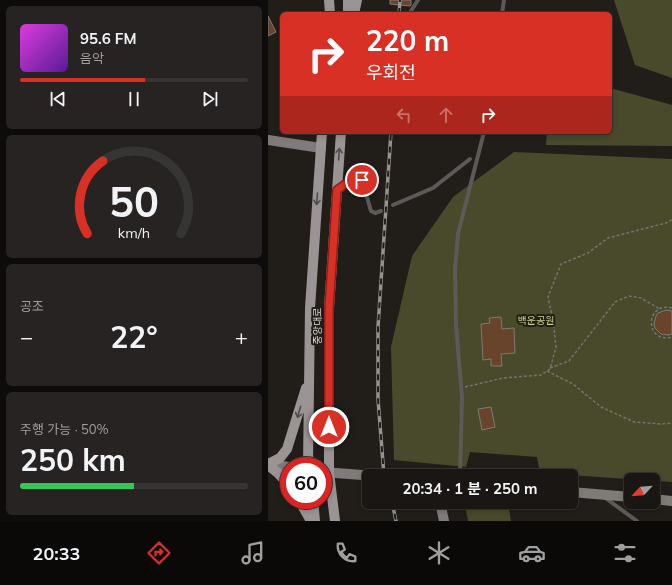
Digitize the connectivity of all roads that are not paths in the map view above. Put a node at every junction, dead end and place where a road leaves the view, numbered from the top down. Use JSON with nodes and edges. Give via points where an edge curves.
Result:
{"nodes":[{"id":1,"x":329,"y":0,"type":"edge"},
{"id":2,"x":334,"y":0,"type":"edge"},
{"id":3,"x":348,"y":0,"type":"edge"},
{"id":4,"x":358,"y":0,"type":"edge"},
{"id":5,"x":418,"y":0,"type":"edge"},
{"id":6,"x":504,"y":0,"type":"edge"},
{"id":7,"x":331,"y":12,"type":"edge"},
{"id":8,"x":331,"y":12,"type":"edge"},
{"id":9,"x":348,"y":12,"type":"edge"},
{"id":10,"x":355,"y":12,"type":"edge"},
{"id":11,"x":410,"y":12,"type":"edge"},
{"id":12,"x":502,"y":12,"type":"edge"},
{"id":13,"x":322,"y":134,"type":"edge"},
{"id":14,"x":341,"y":134,"type":"edge"},
{"id":15,"x":483,"y":134,"type":"edge"},
{"id":16,"x":268,"y":140,"type":"edge"},
{"id":17,"x":321,"y":148,"type":"junction"},
{"id":18,"x":470,"y":159,"type":"dead end"},
{"id":19,"x":337,"y":190,"type":"junction"},
{"id":20,"x":393,"y":205,"type":"dead end"},
{"id":21,"x":380,"y":211,"type":"dead end"},
{"id":22,"x":309,"y":374,"type":"junction"},
{"id":23,"x":308,"y":457,"type":"edge"},
{"id":24,"x":326,"y":457,"type":"edge"},
{"id":25,"x":268,"y":464,"type":"edge"},
{"id":26,"x":280,"y":466,"type":"edge"},
{"id":27,"x":460,"y":469,"type":"edge"},
{"id":28,"x":332,"y":472,"type":"edge"},
{"id":29,"x":362,"y":475,"type":"edge"},
{"id":30,"x":280,"y":476,"type":"edge"},
{"id":31,"x":578,"y":493,"type":"edge"},
{"id":32,"x":601,"y":495,"type":"junction"},
{"id":33,"x":624,"y":497,"type":"edge"},
{"id":34,"x":660,"y":500,"type":"edge"},
{"id":35,"x":672,"y":501,"type":"edge"},
{"id":36,"x":332,"y":505,"type":"edge"},
{"id":37,"x":305,"y":509,"type":"edge"},
{"id":38,"x":314,"y":509,"type":"edge"},
{"id":39,"x":441,"y":509,"type":"edge"},
{"id":40,"x":311,"y":521,"type":"edge"},
{"id":41,"x":316,"y":521,"type":"edge"},
{"id":42,"x":335,"y":521,"type":"edge"},
{"id":43,"x":444,"y":521,"type":"edge"},
{"id":44,"x":637,"y":521,"type":"edge"}],
"edges":[{"from":1,"to":7,"type":"main road"},
{"from":2,"to":8,"type":"main road"},
{"from":3,"to":9,"type":"main road"},
{"from":4,"to":10,"type":"main road"},
{"from":5,"to":11,"type":"lane"},
{"from":6,"to":12,"type":"lane"},
{"from":13,"to":17,"type":"main road","name":"중앙대로"},
{"from":19,"to":14,"type":"main road","name":"중앙대로","one_way":true},
{"from":15,"to":27,"type":"lane","via":[[458,234],[455,269],[461,388]]},
{"from":16,"to":17,"type":"street"},
{"from":17,"to":22,"type":"main road","name":"중앙대로","one_way":true,"via":[[310,308]]},
{"from":18,"to":20,"type":"lane","via":[[433,188]]},
{"from":19,"to":21,"type":"lane","via":[[358,175],[362,180],[371,210],[375,213]]},
{"from":19,"to":24,"type":"main road","name":"중앙대로","via":[[329,308]]},
{"from":22,"to":23,"type":"main road","name":"중앙대로"},
{"from":22,"to":25,"type":"main road","one_way":true,"via":[[287,449],[280,458]]},
{"from":25,"to":26,"type":"street"},
{"from":25,"to":30,"type":"main road"},
{"from":28,"to":29,"type":"street"},
{"from":31,"to":32,"type":"street"},
{"from":32,"to":33,"type":"street"},
{"from":32,"to":44,"type":"lane"},
{"from":34,"to":35,"type":"street"},
{"from":36,"to":42,"type":"main road","name":"중앙대로"},
{"from":37,"to":40,"type":"main road"},
{"from":38,"to":41,"type":"main road"},
{"from":39,"to":43,"type":"street"}]}
